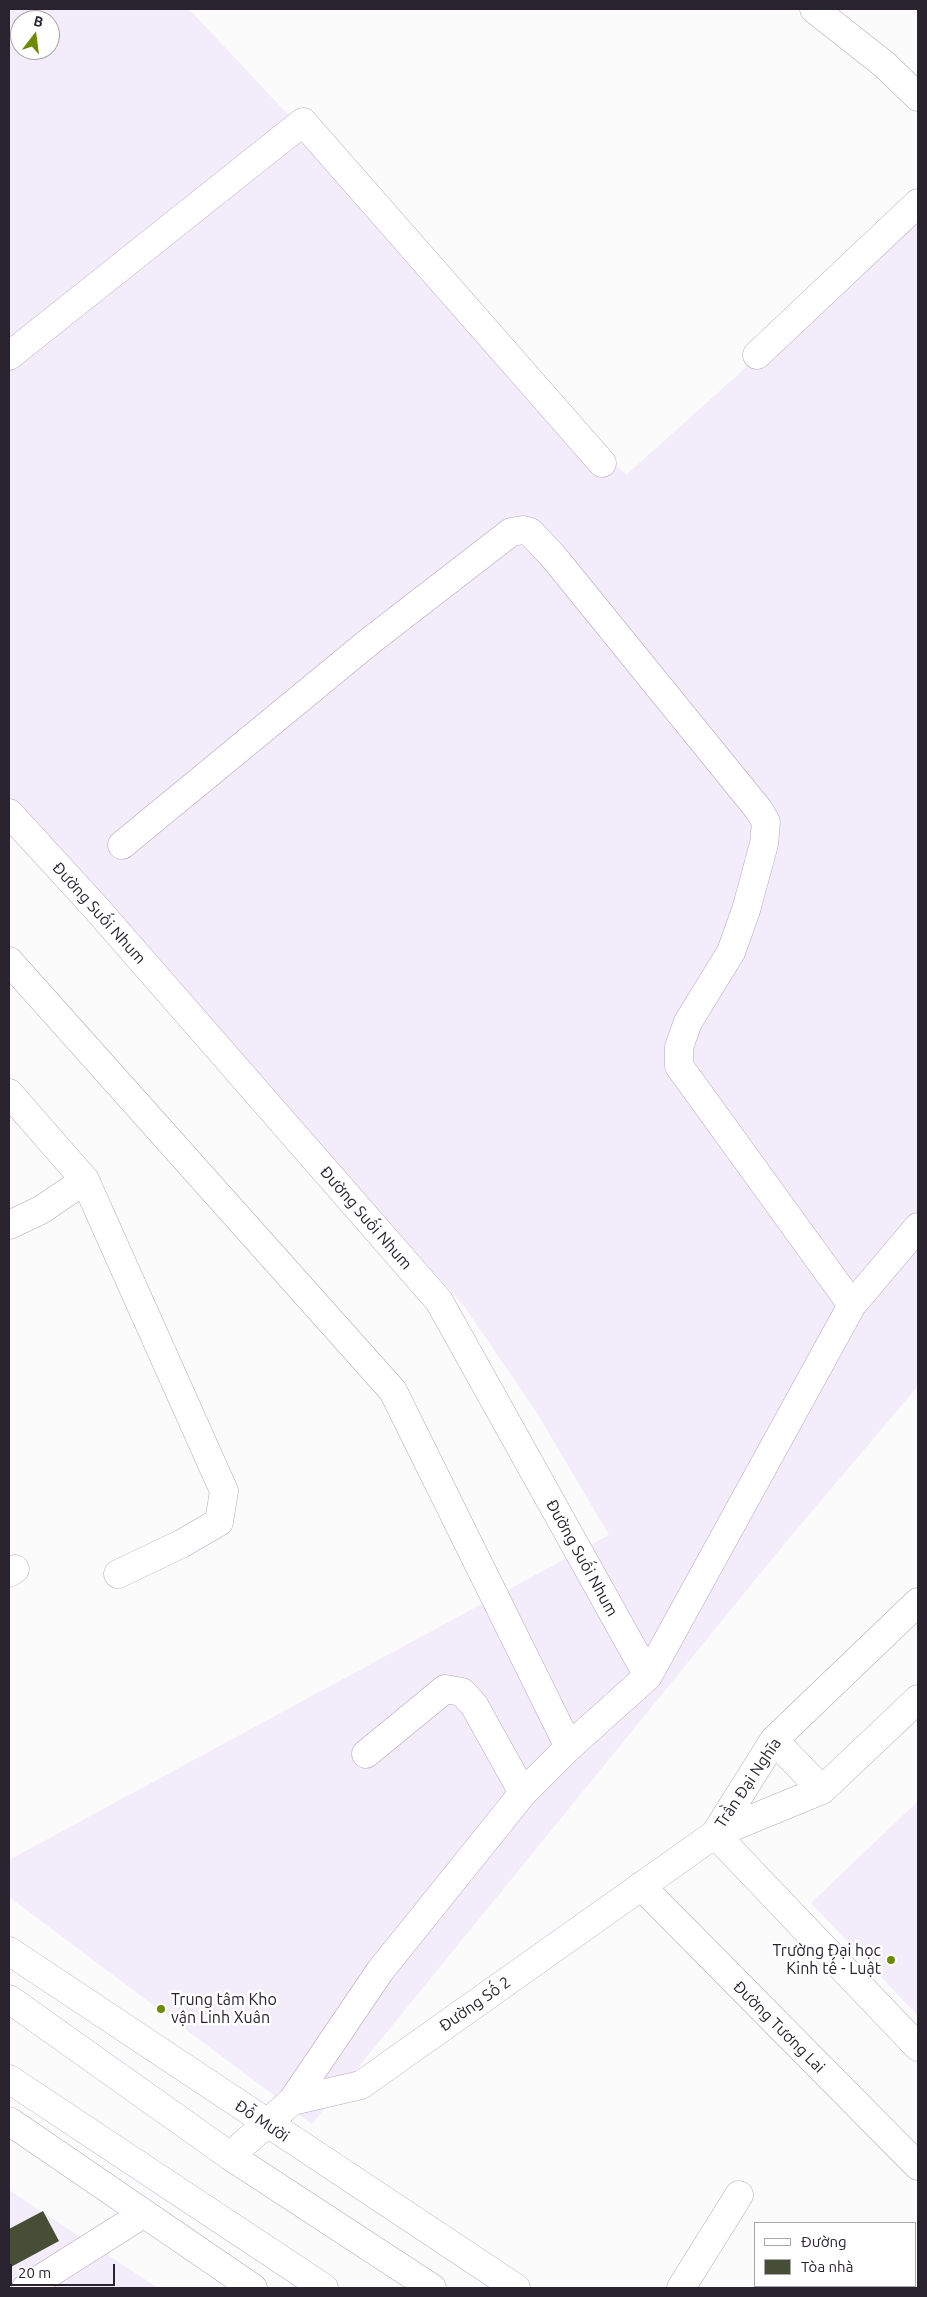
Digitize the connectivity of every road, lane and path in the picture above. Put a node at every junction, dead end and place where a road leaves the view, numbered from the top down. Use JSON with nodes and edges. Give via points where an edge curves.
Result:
{"nodes":[{"id":1,"x":814,"y":9,"type":"edge"},
{"id":2,"x":918,"y":97,"type":"edge"},
{"id":3,"x":918,"y":203,"type":"edge"},
{"id":4,"x":757,"y":355,"type":"dead end"},
{"id":5,"x":9,"y":356,"type":"edge"},
{"id":6,"x":602,"y":463,"type":"dead end"},
{"id":7,"x":9,"y":813,"type":"edge"},
{"id":8,"x":122,"y":844,"type":"dead end"},
{"id":9,"x":9,"y":961,"type":"edge"},
{"id":10,"x":9,"y":1093,"type":"edge"},
{"id":11,"x":85,"y":1180,"type":"junction"},
{"id":12,"x":9,"y":1225,"type":"edge"},
{"id":13,"x":918,"y":1227,"type":"edge"},
{"id":14,"x":852,"y":1305,"type":"junction"},
{"id":15,"x":118,"y":1574,"type":"dead end"},
{"id":16,"x":918,"y":1602,"type":"edge"},
{"id":17,"x":648,"y":1676,"type":"junction"},
{"id":18,"x":918,"y":1699,"type":"edge"},
{"id":19,"x":774,"y":1740,"type":"junction"},
{"id":20,"x":569,"y":1747,"type":"junction"},
{"id":21,"x":366,"y":1754,"type":"dead end"},
{"id":22,"x":822,"y":1790,"type":"junction"},
{"id":23,"x":523,"y":1793,"type":"junction"},
{"id":24,"x":715,"y":1834,"type":"junction"},
{"id":25,"x":641,"y":1886,"type":"junction"},
{"id":26,"x":9,"y":1951,"type":"edge"},
{"id":27,"x":9,"y":1999,"type":"edge"},
{"id":28,"x":918,"y":2047,"type":"edge"},
{"id":29,"x":9,"y":2079,"type":"edge"},
{"id":30,"x":292,"y":2101,"type":"junction"},
{"id":31,"x":9,"y":2121,"type":"edge"},
{"id":32,"x":265,"y":2123,"type":"junction"},
{"id":33,"x":230,"y":2156,"type":"junction"},
{"id":34,"x":918,"y":2166,"type":"edge"},
{"id":35,"x":739,"y":2195,"type":"dead end"},
{"id":36,"x":143,"y":2214,"type":"junction"},
{"id":37,"x":26,"y":2288,"type":"edge"},
{"id":38,"x":253,"y":2288,"type":"edge"},
{"id":39,"x":324,"y":2288,"type":"edge"},
{"id":40,"x":432,"y":2288,"type":"edge"},
{"id":41,"x":516,"y":2288,"type":"edge"},
{"id":42,"x":681,"y":2288,"type":"edge"}],
"edges":[{"from":1,"to":2,"type":"main road","via":[[885,65]]},
{"from":3,"to":4,"type":"main road"},
{"from":5,"to":6,"type":"main road","via":[[303,122]]},
{"from":7,"to":17,"type":"main road","name":"Đường Suối Nhum","via":[[439,1301]]},
{"from":8,"to":14,"type":"main road","via":[[363,647],[503,538],[511,532],[530,532],[552,555],[766,822],[764,844],[746,910],[731,952],[688,1022],[679,1047],[679,1066]]},
{"from":9,"to":20,"type":"main road","via":[[393,1391]]},
{"from":10,"to":11,"type":"main road"},
{"from":11,"to":12,"type":"main road","via":[[41,1210]]},
{"from":11,"to":15,"type":"main road","via":[[224,1491],[219,1522]]},
{"from":13,"to":14,"type":"main road"},
{"from":14,"to":17,"type":"main road"},
{"from":16,"to":19,"type":"main road","name":"Trần Đại Nghĩa"},
{"from":17,"to":20,"type":"main road"},
{"from":18,"to":22,"type":"main road","name":"Trần Đại Nghĩa"},
{"from":19,"to":22,"type":"main road"},
{"from":19,"to":24,"type":"main road","name":"Trần Đại Nghĩa"},
{"from":20,"to":23,"type":"main road"},
{"from":21,"to":23,"type":"main road","via":[[445,1690],[462,1692],[474,1704]]},
{"from":22,"to":24,"type":"main road","name":"Trần Đại Nghĩa"},
{"from":23,"to":30,"type":"main road","via":[[380,1971]]},
{"from":24,"to":25,"type":"main road","name":"Đường Số 2"},
{"from":24,"to":28,"type":"main road"},
{"from":25,"to":30,"type":"main road","name":"Đường Số 2","via":[[361,2085]]},
{"from":25,"to":34,"type":"main road","name":"Đường Tương Lai"},
{"from":26,"to":32,"type":"main road","name":"Đỗ Mười"},
{"from":27,"to":33,"type":"main road"},
{"from":29,"to":39,"type":"main road"},
{"from":30,"to":32,"type":"main road","name":"Đường Số 2"},
{"from":31,"to":36,"type":"main road"},
{"from":32,"to":33,"type":"main road","name":"Đường Số 2"},
{"from":32,"to":41,"type":"main road","name":"Đỗ Mười"},
{"from":33,"to":40,"type":"main road"},
{"from":35,"to":42,"type":"main road"},
{"from":36,"to":37,"type":"main road"},
{"from":36,"to":38,"type":"main road"}]}
